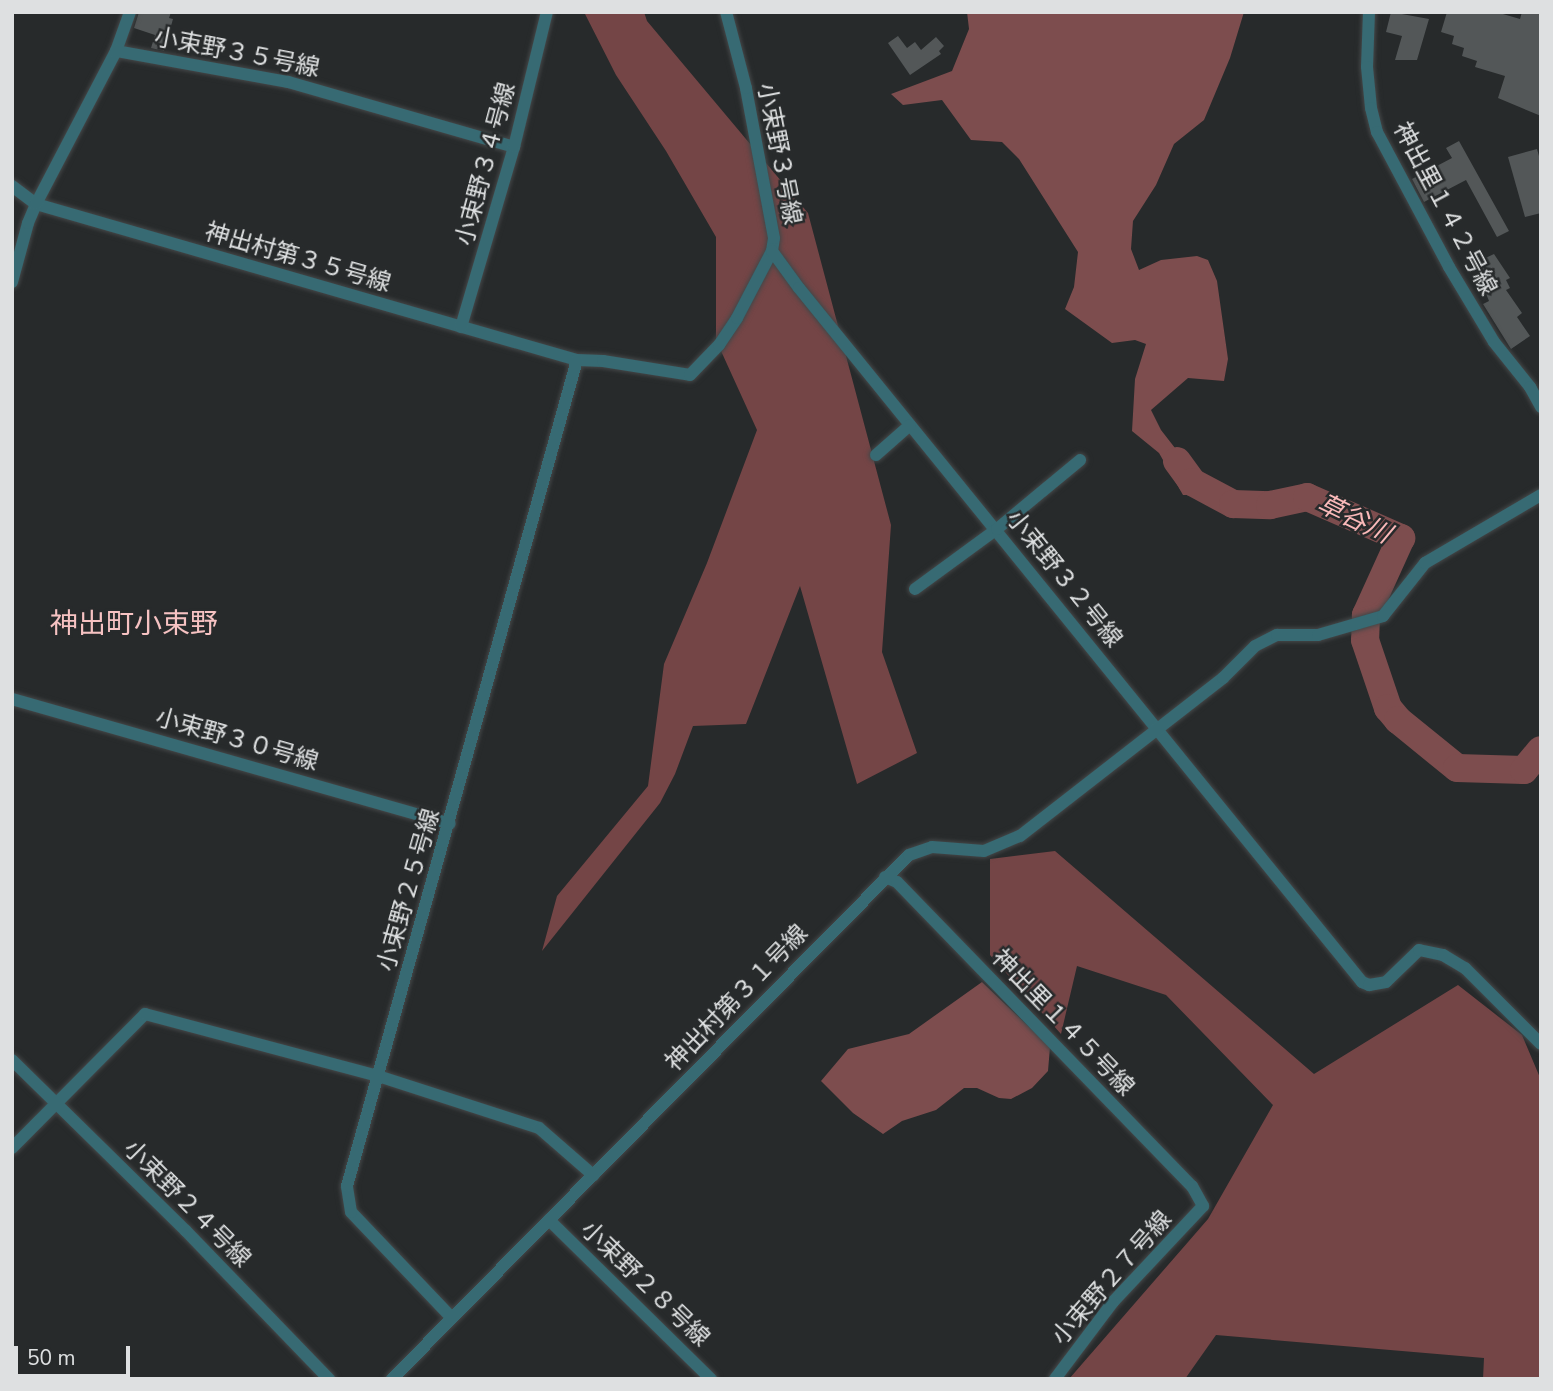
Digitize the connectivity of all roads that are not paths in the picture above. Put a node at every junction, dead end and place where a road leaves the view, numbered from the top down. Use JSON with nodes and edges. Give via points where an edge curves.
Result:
{"nodes":[{"id":1,"x":130,"y":12,"type":"edge"},
{"id":2,"x":547,"y":12,"type":"edge"},
{"id":3,"x":726,"y":12,"type":"edge"},
{"id":4,"x":1369,"y":12,"type":"edge"},
{"id":5,"x":116,"y":51,"type":"junction"},
{"id":6,"x":514,"y":147,"type":"junction"},
{"id":7,"x":12,"y":186,"type":"edge"},
{"id":8,"x":36,"y":204,"type":"junction"},
{"id":9,"x":772,"y":250,"type":"junction"},
{"id":10,"x":12,"y":282,"type":"edge"},
{"id":11,"x":461,"y":327,"type":"junction"},
{"id":12,"x":577,"y":360,"type":"junction"},
{"id":13,"x":1541,"y":407,"type":"edge"},
{"id":14,"x":910,"y":425,"type":"junction"},
{"id":15,"x":876,"y":456,"type":"dead end"},
{"id":16,"x":1080,"y":460,"type":"dead end"},
{"id":17,"x":1541,"y":495,"type":"edge"},
{"id":18,"x":998,"y":529,"type":"junction"},
{"id":19,"x":915,"y":589,"type":"dead end"},
{"id":20,"x":12,"y":699,"type":"edge"},
{"id":21,"x":1157,"y":728,"type":"junction"},
{"id":22,"x":450,"y":824,"type":"junction"},
{"id":23,"x":885,"y":877,"type":"junction"},
{"id":24,"x":1541,"y":1044,"type":"edge"},
{"id":25,"x":12,"y":1060,"type":"edge"},
{"id":26,"x":378,"y":1076,"type":"junction"},
{"id":27,"x":56,"y":1103,"type":"junction"},
{"id":28,"x":12,"y":1148,"type":"edge"},
{"id":29,"x":593,"y":1175,"type":"junction"},
{"id":30,"x":1203,"y":1206,"type":"joint"},
{"id":31,"x":549,"y":1220,"type":"junction"},
{"id":32,"x":452,"y":1317,"type":"junction"},
{"id":33,"x":329,"y":1379,"type":"edge"},
{"id":34,"x":392,"y":1379,"type":"edge"},
{"id":35,"x":711,"y":1379,"type":"edge"},
{"id":36,"x":1055,"y":1379,"type":"edge"}],
"edges":[{"from":1,"to":5,"type":"street"},
{"from":2,"to":6,"type":"street","name":"小束野３４号線"},
{"from":3,"to":9,"type":"street","name":"小束野３号線","via":[[746,88],[774,238]]},
{"from":4,"to":13,"type":"street","name":"神出里１４２号線","via":[[1367,67],[1377,132],[1449,267],[1494,342]]},
{"from":5,"to":6,"type":"street","name":"小束野３５号線","via":[[288,82]]},
{"from":5,"to":8,"type":"street","name":"小束野３５号線"},
{"from":6,"to":11,"type":"street","name":"小束野３４号線"},
{"from":7,"to":8,"type":"street","name":"神出村第３５号線"},
{"from":8,"to":10,"type":"street","name":"小束野３５号線"},
{"from":8,"to":11,"type":"street","name":"神出村第３５号線"},
{"from":9,"to":12,"type":"street","name":"小束野３号線","via":[[719,345],[690,375]]},
{"from":9,"to":14,"type":"street","name":"小束野３２号線"},
{"from":11,"to":12,"type":"street","name":"神出村第３５号線"},
{"from":12,"to":22,"type":"street","name":"小束野２５号線"},
{"from":14,"to":15,"type":"street"},
{"from":14,"to":18,"type":"street","name":"小束野３２号線"},
{"from":16,"to":18,"type":"street"},
{"from":17,"to":21,"type":"street","via":[[1426,563],[1383,616],[1318,635],[1277,635],[1255,646],[1223,678]]},
{"from":18,"to":19,"type":"street"},
{"from":18,"to":21,"type":"street","name":"小束野３２号線"},
{"from":20,"to":22,"type":"street","name":"小束野３０号線"},
{"from":21,"to":23,"type":"street","name":"神出村第３１号線","via":[[1020,835],[984,851],[932,848],[909,855]]},
{"from":21,"to":24,"type":"street","name":"小束野３２号線","via":[[1362,982],[1386,982],[1419,950],[1443,955],[1465,968]]},
{"from":22,"to":26,"type":"street","name":"小束野２５号線"},
{"from":23,"to":29,"type":"street","name":"神出村第３１号線"},
{"from":23,"to":30,"type":"street","name":"神出里１４５号線","via":[[897,882],[1192,1186]]},
{"from":25,"to":27,"type":"street","name":"小束野２４号線"},
{"from":26,"to":27,"type":"street","via":[[145,1014]]},
{"from":26,"to":29,"type":"street","via":[[539,1128]]},
{"from":26,"to":32,"type":"street","name":"小束野２５号線","via":[[347,1186],[351,1212]]},
{"from":27,"to":28,"type":"street"},
{"from":27,"to":33,"type":"street","name":"小束野２４号線"},
{"from":29,"to":31,"type":"street","name":"神出村第３１号線"},
{"from":30,"to":36,"type":"street","name":"小束野２７号線","via":[[1113,1302]]},
{"from":31,"to":32,"type":"street","name":"神出村第３１号線"},
{"from":31,"to":35,"type":"street","name":"小束野２８号線"},
{"from":32,"to":34,"type":"street","name":"神出村第３１号線"}]}
